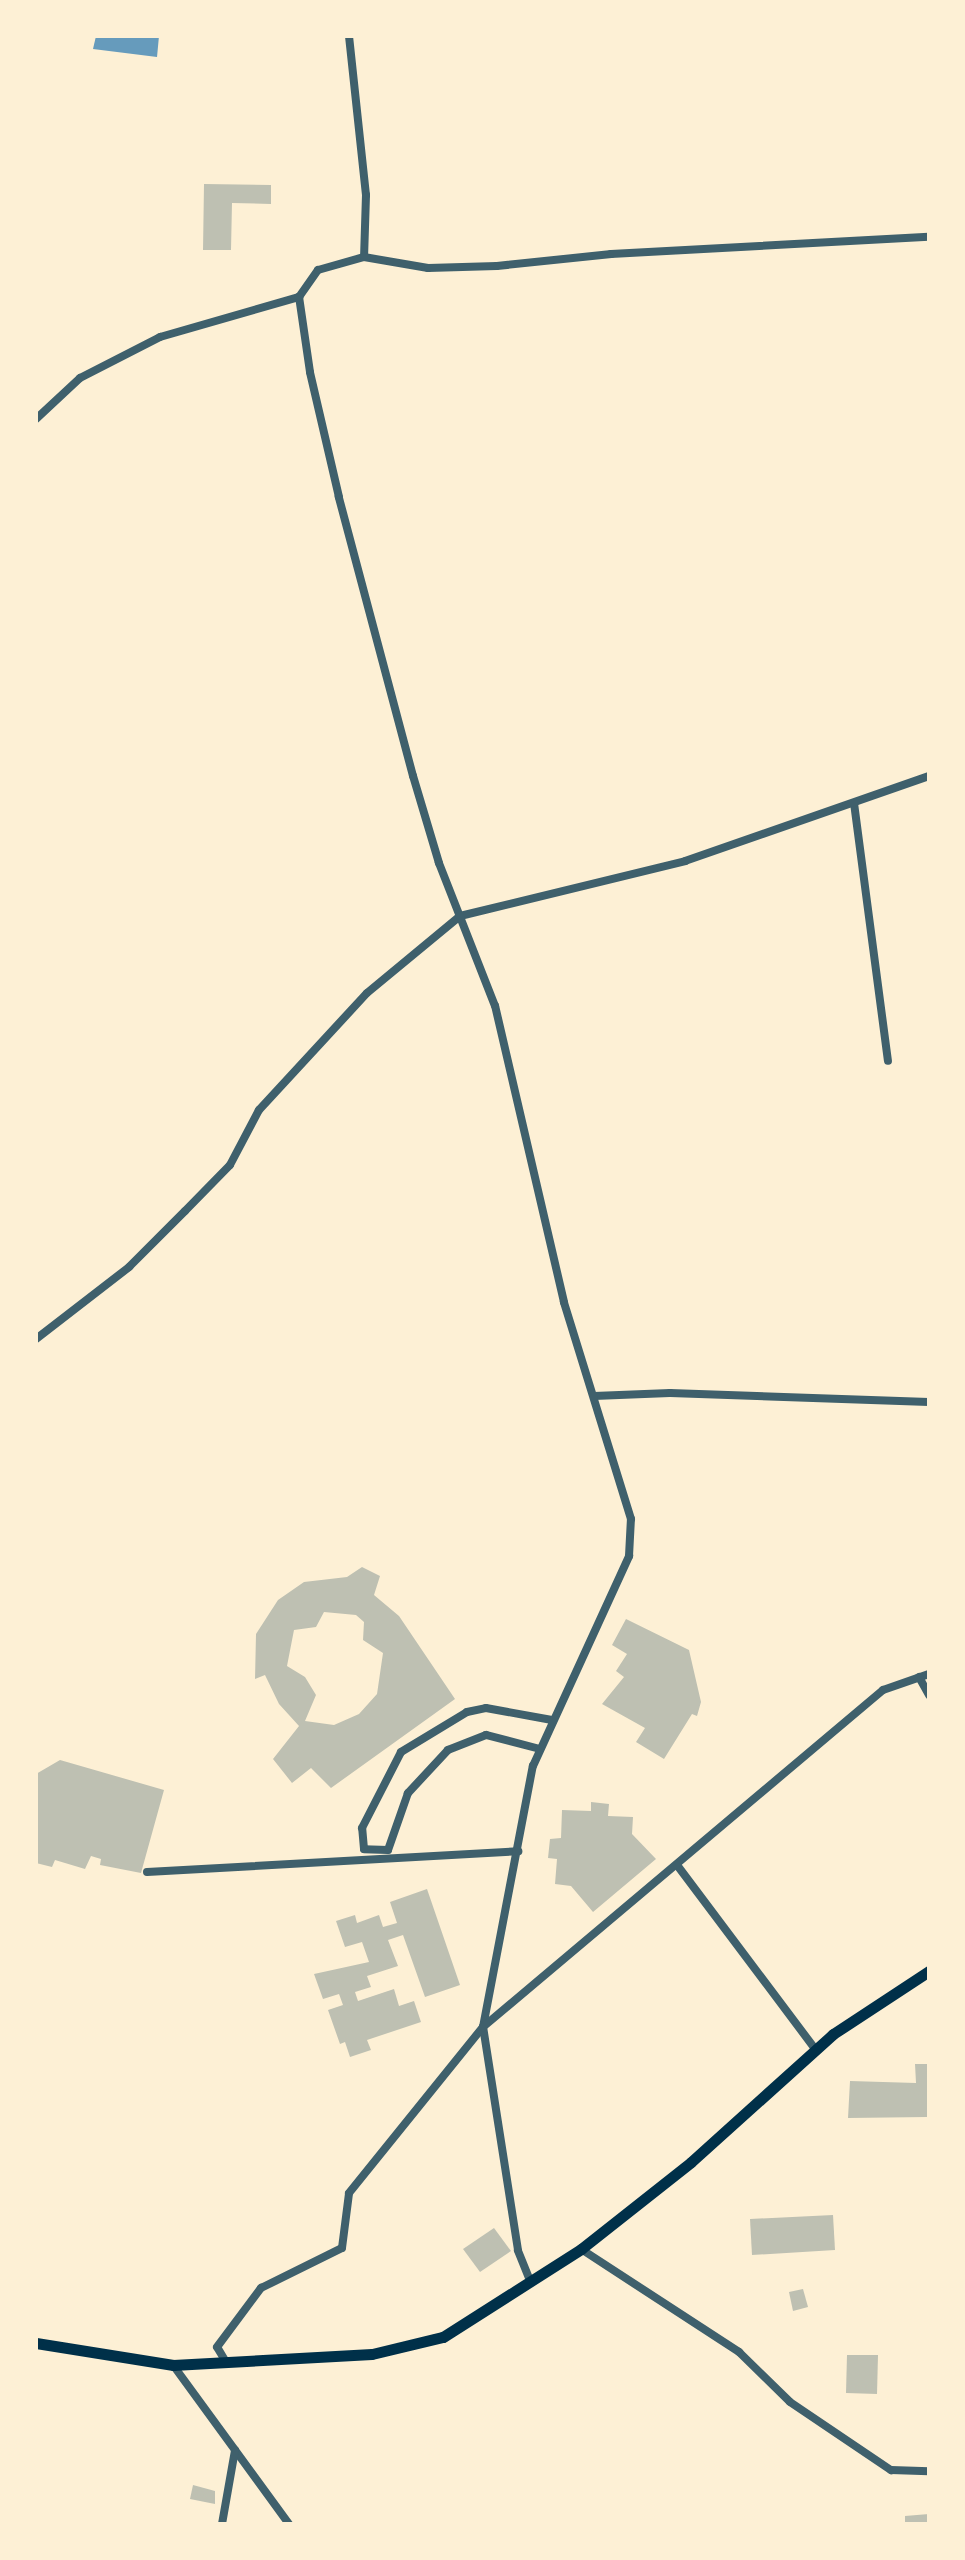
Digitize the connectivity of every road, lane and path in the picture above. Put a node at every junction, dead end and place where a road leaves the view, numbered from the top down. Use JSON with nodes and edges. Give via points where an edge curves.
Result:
{"nodes":[{"id":1,"x":349,"y":36,"type":"edge"},
{"id":2,"x":929,"y":237,"type":"edge"},
{"id":3,"x":364,"y":257,"type":"junction"},
{"id":4,"x":299,"y":297,"type":"junction"},
{"id":5,"x":36,"y":419,"type":"edge"},
{"id":6,"x":929,"y":776,"type":"edge"},
{"id":7,"x":854,"y":803,"type":"junction"},
{"id":8,"x":460,"y":916,"type":"junction"},
{"id":9,"x":888,"y":1061,"type":"dead end"},
{"id":10,"x":36,"y":1339,"type":"edge"},
{"id":11,"x":594,"y":1396,"type":"junction"},
{"id":12,"x":929,"y":1402,"type":"edge"},
{"id":13,"x":929,"y":1674,"type":"edge"},
{"id":14,"x":919,"y":1677,"type":"junction"},
{"id":15,"x":929,"y":1695,"type":"edge"},
{"id":16,"x":552,"y":1720,"type":"junction"},
{"id":17,"x":540,"y":1749,"type":"junction"},
{"id":18,"x":518,"y":1851,"type":"junction"},
{"id":19,"x":677,"y":1865,"type":"junction"},
{"id":20,"x":147,"y":1872,"type":"dead end"},
{"id":21,"x":929,"y":1971,"type":"edge"},
{"id":22,"x":483,"y":2027,"type":"junction"},
{"id":23,"x":816,"y":2050,"type":"junction"},
{"id":24,"x":581,"y":2249,"type":"junction"},
{"id":25,"x":531,"y":2283,"type":"junction"},
{"id":26,"x":36,"y":2343,"type":"edge"},
{"id":27,"x":226,"y":2362,"type":"junction"},
{"id":28,"x":173,"y":2365,"type":"junction"},
{"id":29,"x":235,"y":2450,"type":"junction"},
{"id":30,"x":929,"y":2471,"type":"edge"},
{"id":31,"x":222,"y":2524,"type":"edge"},
{"id":32,"x":289,"y":2524,"type":"edge"}],
"edges":[{"from":1,"to":3,"type":"street","via":[[366,195]]},
{"from":2,"to":3,"type":"street","via":[[611,254],[497,266],[428,268]]},
{"from":3,"to":4,"type":"street","via":[[318,270]]},
{"from":4,"to":5,"type":"street","via":[[160,337],[80,378]]},
{"from":4,"to":8,"type":"street","via":[[339,497],[417,791]]},
{"from":6,"to":7,"type":"street"},
{"from":7,"to":8,"type":"street","via":[[685,861]]},
{"from":7,"to":9,"type":"street"},
{"from":8,"to":10,"type":"street","via":[[367,993],[259,1110],[230,1165],[129,1267]]},
{"from":8,"to":11,"type":"street","via":[[495,1006],[564,1302]]},
{"from":11,"to":12,"type":"street","via":[[686,1393]]},
{"from":11,"to":16,"type":"street","via":[[631,1519],[629,1556]]},
{"from":13,"to":14,"type":"street"},
{"from":14,"to":15,"type":"street"},
{"from":14,"to":19,"type":"street","via":[[883,1690]]},
{"from":16,"to":17,"type":"street"},
{"from":16,"to":17,"type":"street","via":[[486,1708],[467,1712],[401,1752],[362,1828],[364,1849],[388,1850],[408,1793],[448,1750],[486,1735]]},
{"from":17,"to":18,"type":"street"},
{"from":18,"to":20,"type":"street"},
{"from":18,"to":22,"type":"street"},
{"from":19,"to":22,"type":"street"},
{"from":19,"to":23,"type":"street"},
{"from":21,"to":23,"type":"main road"},
{"from":22,"to":25,"type":"street","via":[[518,2250]]},
{"from":22,"to":27,"type":"street","via":[[349,2193],[342,2248],[261,2288],[217,2347]]},
{"from":23,"to":24,"type":"main road","via":[[691,2162]]},
{"from":24,"to":25,"type":"main road"},
{"from":24,"to":30,"type":"street","via":[[739,2352],[790,2402],[891,2470]]},
{"from":25,"to":27,"type":"main road","via":[[443,2337],[372,2354]]},
{"from":26,"to":28,"type":"main road"},
{"from":27,"to":28,"type":"main road"},
{"from":28,"to":29,"type":"street"},
{"from":29,"to":31,"type":"street"},
{"from":29,"to":32,"type":"street"}]}
